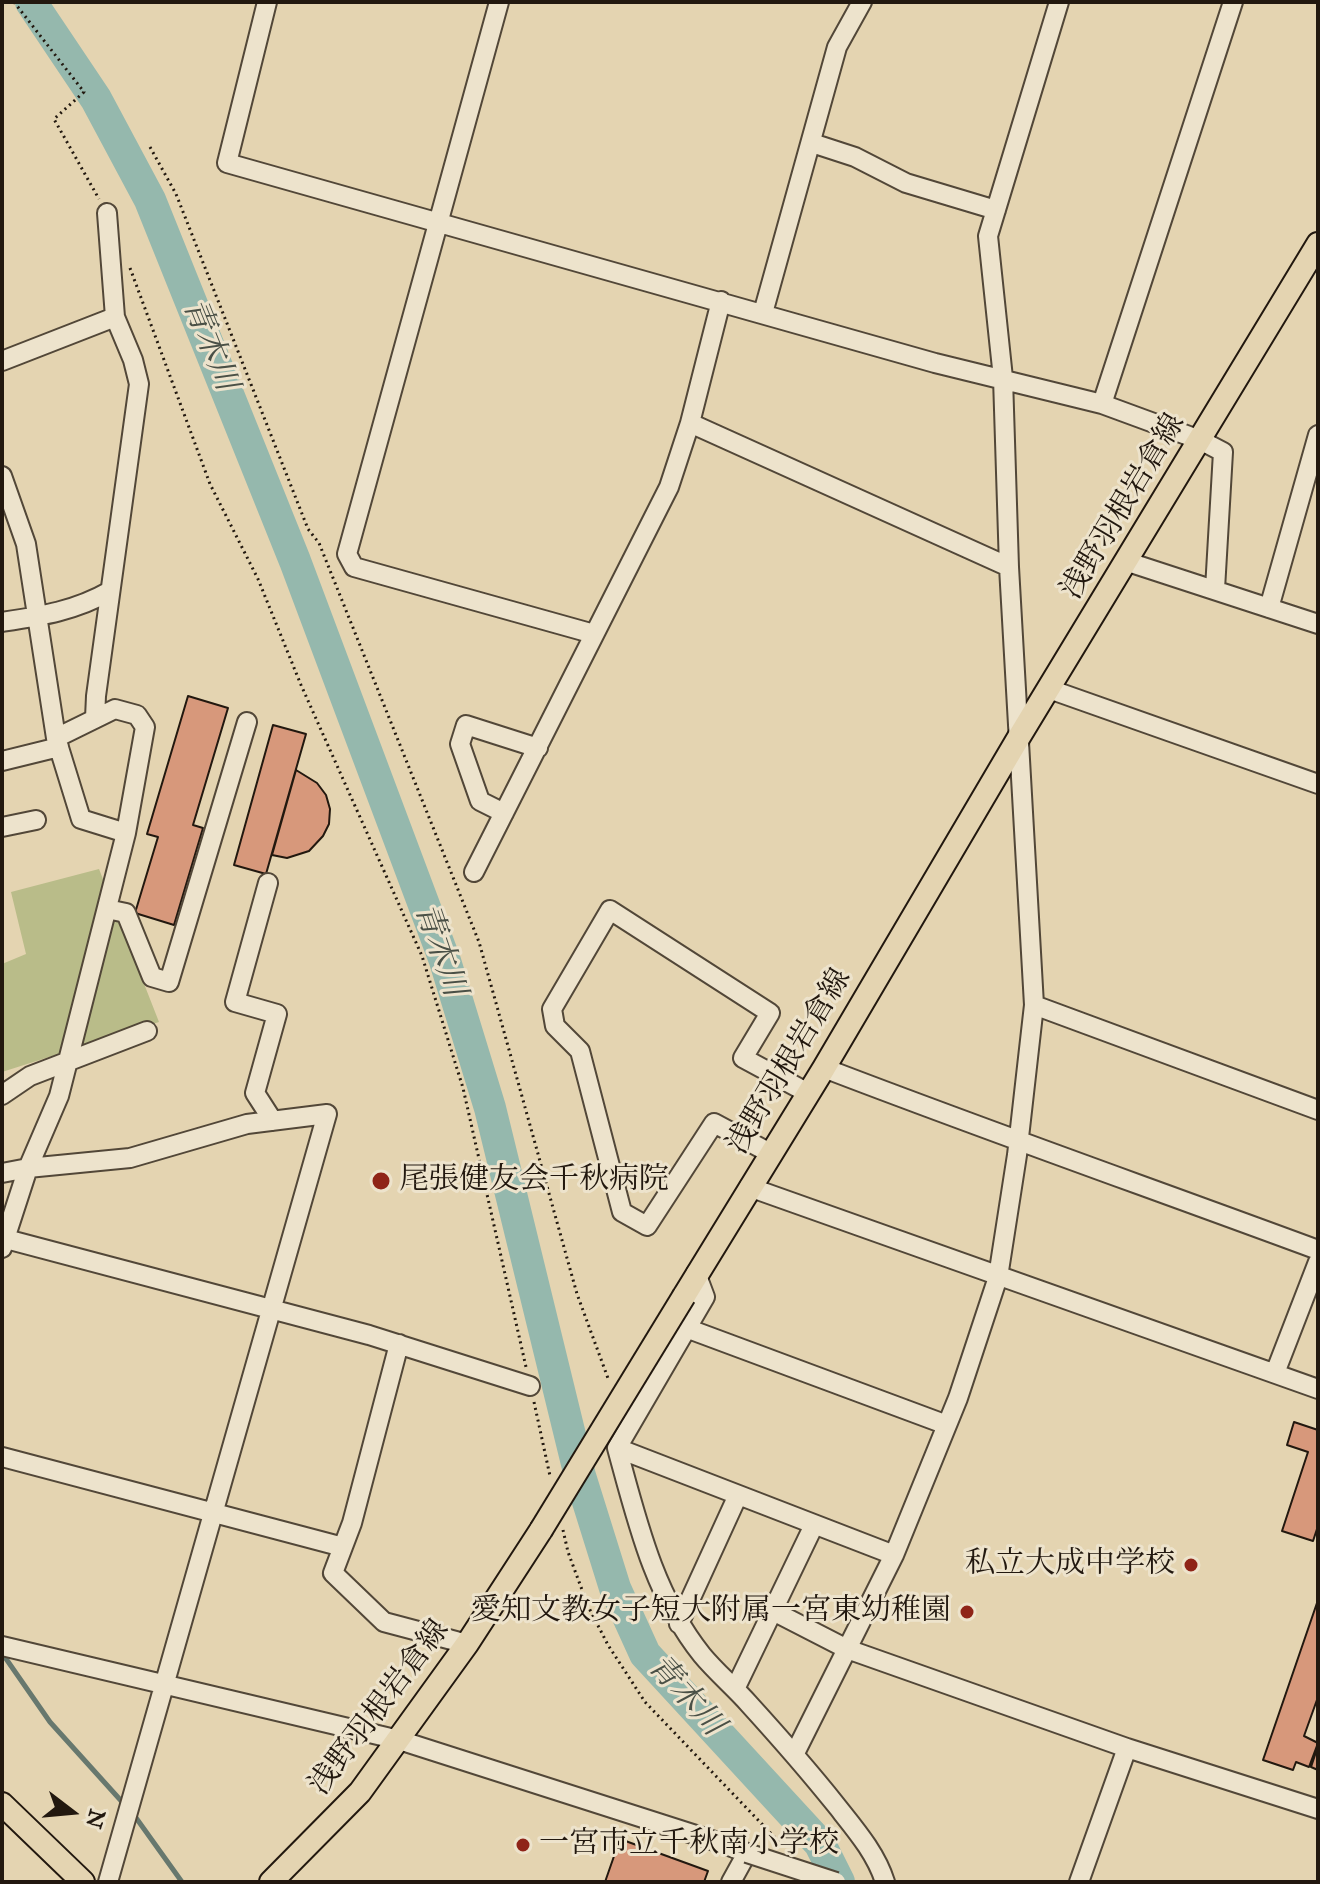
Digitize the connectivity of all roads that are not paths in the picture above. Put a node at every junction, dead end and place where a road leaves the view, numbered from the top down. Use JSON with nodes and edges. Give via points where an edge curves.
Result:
{"nodes":[{"id":1,"x":267,"y":2,"type":"edge"},
{"id":2,"x":499,"y":2,"type":"edge"},
{"id":3,"x":862,"y":2,"type":"edge"},
{"id":4,"x":1059,"y":2,"type":"edge"},
{"id":5,"x":1233,"y":2,"type":"edge"},
{"id":6,"x":812,"y":143,"type":"junction"},
{"id":7,"x":996,"y":210,"type":"junction"},
{"id":8,"x":107,"y":213,"type":"road end"},
{"id":9,"x":439,"y":225,"type":"junction"},
{"id":10,"x":1318,"y":244,"type":"edge"},
{"id":11,"x":721,"y":301,"type":"junction"},
{"id":12,"x":763,"y":313,"type":"junction"},
{"id":13,"x":115,"y":317,"type":"junction"},
{"id":14,"x":2,"y":361,"type":"edge"},
{"id":15,"x":1003,"y":378,"type":"junction"},
{"id":16,"x":1102,"y":404,"type":"junction"},
{"id":17,"x":690,"y":423,"type":"junction"},
{"id":18,"x":1318,"y":435,"type":"edge"},
{"id":19,"x":1200,"y":440,"type":"junction"},
{"id":20,"x":2,"y":476,"type":"edge"},
{"id":21,"x":1125,"y":561,"type":"junction"},
{"id":22,"x":1009,"y":567,"type":"junction"},
{"id":23,"x":1215,"y":589,"type":"junction"},
{"id":24,"x":110,"y":591,"type":"junction"},
{"id":25,"x":1269,"y":608,"type":"junction"},
{"id":26,"x":36,"y":617,"type":"junction"},
{"id":27,"x":2,"y":622,"type":"edge"},
{"id":28,"x":1318,"y":624,"type":"edge"},
{"id":29,"x":594,"y":634,"type":"junction"},
{"id":30,"x":1049,"y":689,"type":"junction"},
{"id":31,"x":95,"y":718,"type":"junction"},
{"id":32,"x":247,"y":722,"type":"dead end"},
{"id":33,"x":1019,"y":737,"type":"junction"},
{"id":34,"x":58,"y":743,"type":"junction"},
{"id":35,"x":538,"y":748,"type":"junction"},
{"id":36,"x":2,"y":761,"type":"edge"},
{"id":37,"x":1318,"y":784,"type":"edge"},
{"id":38,"x":504,"y":813,"type":"junction"},
{"id":39,"x":36,"y":820,"type":"dead end"},
{"id":40,"x":2,"y":827,"type":"edge"},
{"id":41,"x":126,"y":833,"type":"junction"},
{"id":42,"x":474,"y":872,"type":"dead end"},
{"id":43,"x":268,"y":883,"type":"dead end"},
{"id":44,"x":107,"y":909,"type":"junction"},
{"id":45,"x":1034,"y":1005,"type":"junction"},
{"id":46,"x":147,"y":1031,"type":"dead end"},
{"id":47,"x":66,"y":1062,"type":"junction"},
{"id":48,"x":824,"y":1068,"type":"junction"},
{"id":49,"x":808,"y":1093,"type":"junction"},
{"id":50,"x":2,"y":1095,"type":"edge"},
{"id":51,"x":1318,"y":1110,"type":"edge"},
{"id":52,"x":273,"y":1121,"type":"junction"},
{"id":53,"x":1019,"y":1143,"type":"junction"},
{"id":54,"x":770,"y":1153,"type":"junction"},
{"id":55,"x":28,"y":1168,"type":"junction"},
{"id":56,"x":2,"y":1173,"type":"edge"},
{"id":57,"x":749,"y":1187,"type":"junction"},
{"id":58,"x":3,"y":1242,"type":"edge"},
{"id":59,"x":1318,"y":1250,"type":"edge"},
{"id":60,"x":1318,"y":1262,"type":"edge"},
{"id":61,"x":696,"y":1273,"type":"junction"},
{"id":62,"x":998,"y":1277,"type":"junction"},
{"id":63,"x":273,"y":1310,"type":"junction"},
{"id":64,"x":686,"y":1328,"type":"junction"},
{"id":65,"x":399,"y":1344,"type":"junction"},
{"id":66,"x":1275,"y":1373,"type":"junction"},
{"id":67,"x":530,"y":1386,"type":"road end"},
{"id":68,"x":1318,"y":1389,"type":"edge"},
{"id":69,"x":947,"y":1425,"type":"junction"},
{"id":70,"x":617,"y":1448,"type":"junction"},
{"id":71,"x":2,"y":1457,"type":"edge"},
{"id":72,"x":738,"y":1495,"type":"junction"},
{"id":73,"x":214,"y":1512,"type":"junction"},
{"id":74,"x":814,"y":1525,"type":"junction"},
{"id":75,"x":343,"y":1547,"type":"junction"},
{"id":76,"x":894,"y":1555,"type":"junction"},
{"id":77,"x":773,"y":1611,"type":"junction"},
{"id":78,"x":679,"y":1624,"type":"junction"},
{"id":79,"x":467,"y":1644,"type":"junction"},
{"id":80,"x":2,"y":1646,"type":"edge"},
{"id":81,"x":847,"y":1649,"type":"junction"},
{"id":82,"x":164,"y":1685,"type":"junction"},
{"id":83,"x":735,"y":1689,"type":"junction"},
{"id":84,"x":399,"y":1740,"type":"junction"},
{"id":85,"x":1127,"y":1748,"type":"junction"},
{"id":86,"x":795,"y":1753,"type":"junction"},
{"id":87,"x":2,"y":1804,"type":"edge"},
{"id":88,"x":1318,"y":1809,"type":"edge"},
{"id":89,"x":747,"y":1853,"type":"junction"},
{"id":90,"x":83,"y":1882,"type":"edge"},
{"id":91,"x":108,"y":1882,"type":"edge"},
{"id":92,"x":271,"y":1882,"type":"edge"},
{"id":93,"x":731,"y":1882,"type":"edge"},
{"id":94,"x":836,"y":1882,"type":"edge"},
{"id":95,"x":885,"y":1882,"type":"edge"},
{"id":96,"x":1079,"y":1882,"type":"edge"}],
"edges":[{"from":1,"to":9,"type":"street","via":[[227,163]]},
{"from":2,"to":9,"type":"street"},
{"from":3,"to":6,"type":"street","via":[[837,47]]},
{"from":4,"to":7,"type":"street"},
{"from":5,"to":16,"type":"street"},
{"from":6,"to":7,"type":"street","via":[[906,183]]},
{"from":6,"to":12,"type":"street"},
{"from":7,"to":15,"type":"street","via":[[988,236]]},
{"from":8,"to":13,"type":"street"},
{"from":9,"to":11,"type":"street"},
{"from":9,"to":29,"type":"street","via":[[347,554],[354,567]]},
{"from":10,"to":19,"type":"main road","name":"浅野羽根岩倉線"},
{"from":11,"to":12,"type":"street"},
{"from":11,"to":17,"type":"street"},
{"from":12,"to":15,"type":"street"},
{"from":13,"to":14,"type":"street"},
{"from":13,"to":24,"type":"street","via":[[139,384]]},
{"from":15,"to":16,"type":"street"},
{"from":15,"to":22,"type":"street"},
{"from":16,"to":19,"type":"street"},
{"from":17,"to":22,"type":"street"},
{"from":17,"to":29,"type":"street","via":[[669,487]]},
{"from":18,"to":25,"type":"street"},
{"from":19,"to":21,"type":"main road","name":"浅野羽根岩倉線"},
{"from":19,"to":23,"type":"street","via":[[1223,452]]},
{"from":20,"to":26,"type":"street","via":[[26,544]]},
{"from":21,"to":23,"type":"street"},
{"from":21,"to":30,"type":"main road","name":"浅野羽根岩倉線"},
{"from":22,"to":33,"type":"street"},
{"from":23,"to":25,"type":"street"},
{"from":24,"to":26,"type":"street","via":[[87,604]]},
{"from":24,"to":31,"type":"street"},
{"from":25,"to":28,"type":"street"},
{"from":26,"to":27,"type":"street"},
{"from":26,"to":34,"type":"street"},
{"from":29,"to":35,"type":"street"},
{"from":30,"to":33,"type":"main road","name":"浅野羽根岩倉線"},
{"from":30,"to":37,"type":"street"},
{"from":31,"to":34,"type":"street"},
{"from":31,"to":41,"type":"street","via":[[115,709],[137,715],[145,727]]},
{"from":32,"to":44,"type":"street","via":[[169,982],[152,977],[126,913]]},
{"from":33,"to":45,"type":"street"},
{"from":33,"to":48,"type":"main road","name":"浅野羽根岩倉線"},
{"from":34,"to":36,"type":"street"},
{"from":34,"to":41,"type":"street","via":[[81,819]]},
{"from":35,"to":38,"type":"street"},
{"from":35,"to":38,"type":"street","via":[[466,725],[460,744],[480,801]]},
{"from":38,"to":42,"type":"street"},
{"from":39,"to":40,"type":"street"},
{"from":41,"to":44,"type":"street"},
{"from":43,"to":52,"type":"street","via":[[235,1002],[277,1014],[255,1093]]},
{"from":44,"to":47,"type":"street"},
{"from":45,"to":51,"type":"street"},
{"from":45,"to":53,"type":"street"},
{"from":46,"to":47,"type":"street"},
{"from":47,"to":50,"type":"street","via":[[30,1076]]},
{"from":47,"to":55,"type":"street","via":[[59,1096]]},
{"from":48,"to":49,"type":"main road","name":"浅野羽根岩倉線"},
{"from":48,"to":53,"type":"street"},
{"from":49,"to":54,"type":"main road","name":"浅野羽根岩倉線"},
{"from":49,"to":54,"type":"street","via":[[743,1058],[770,1013],[610,910],[552,1009],[555,1026],[580,1051],[622,1212],[647,1226],[714,1123]]},
{"from":52,"to":55,"type":"street","via":[[130,1158]]},
{"from":52,"to":63,"type":"street","via":[[327,1114]]},
{"from":53,"to":59,"type":"street"},
{"from":53,"to":62,"type":"street"},
{"from":54,"to":57,"type":"main road","name":"浅野羽根岩倉線"},
{"from":55,"to":56,"type":"street"},
{"from":55,"to":58,"type":"street"},
{"from":57,"to":61,"type":"main road","name":"浅野羽根岩倉線"},
{"from":57,"to":62,"type":"street"},
{"from":58,"to":63,"type":"street"},
{"from":60,"to":66,"type":"street"},
{"from":61,"to":64,"type":"street","via":[[705,1297]]},
{"from":61,"to":79,"type":"main road","name":"浅野羽根岩倉線","bridge":true,"via":[[551,1526]]},
{"from":62,"to":66,"type":"street"},
{"from":62,"to":69,"type":"street"},
{"from":63,"to":65,"type":"street"},
{"from":63,"to":73,"type":"street"},
{"from":64,"to":69,"type":"street"},
{"from":64,"to":70,"type":"street"},
{"from":65,"to":67,"type":"street"},
{"from":65,"to":75,"type":"street"},
{"from":66,"to":68,"type":"street"},
{"from":69,"to":76,"type":"street"},
{"from":70,"to":72,"type":"street"},
{"from":70,"to":78,"type":"street","via":[[652,1565]]},
{"from":71,"to":73,"type":"street"},
{"from":72,"to":74,"type":"street"},
{"from":72,"to":78,"type":"street"},
{"from":73,"to":75,"type":"street"},
{"from":73,"to":82,"type":"street"},
{"from":74,"to":76,"type":"street"},
{"from":74,"to":77,"type":"street"},
{"from":75,"to":79,"type":"street","via":[[333,1573],[384,1622]]},
{"from":76,"to":81,"type":"street"},
{"from":77,"to":81,"type":"street"},
{"from":77,"to":83,"type":"street"},
{"from":78,"to":83,"type":"street"},
{"from":79,"to":84,"type":"main road","name":"浅野羽根岩倉線"},
{"from":80,"to":82,"type":"street"},
{"from":81,"to":85,"type":"street"},
{"from":81,"to":86,"type":"street"},
{"from":82,"to":84,"type":"street"},
{"from":82,"to":91,"type":"street"},
{"from":83,"to":86,"type":"street"},
{"from":84,"to":89,"type":"street"},
{"from":84,"to":92,"type":"main road","name":"浅野羽根岩倉線","via":[[360,1792]]},
{"from":85,"to":88,"type":"street"},
{"from":85,"to":96,"type":"street"},
{"from":86,"to":95,"type":"street","via":[[853,1826]]},
{"from":87,"to":90,"type":"main road"},
{"from":89,"to":93,"type":"street"},
{"from":89,"to":94,"type":"street","bridge":true}]}
